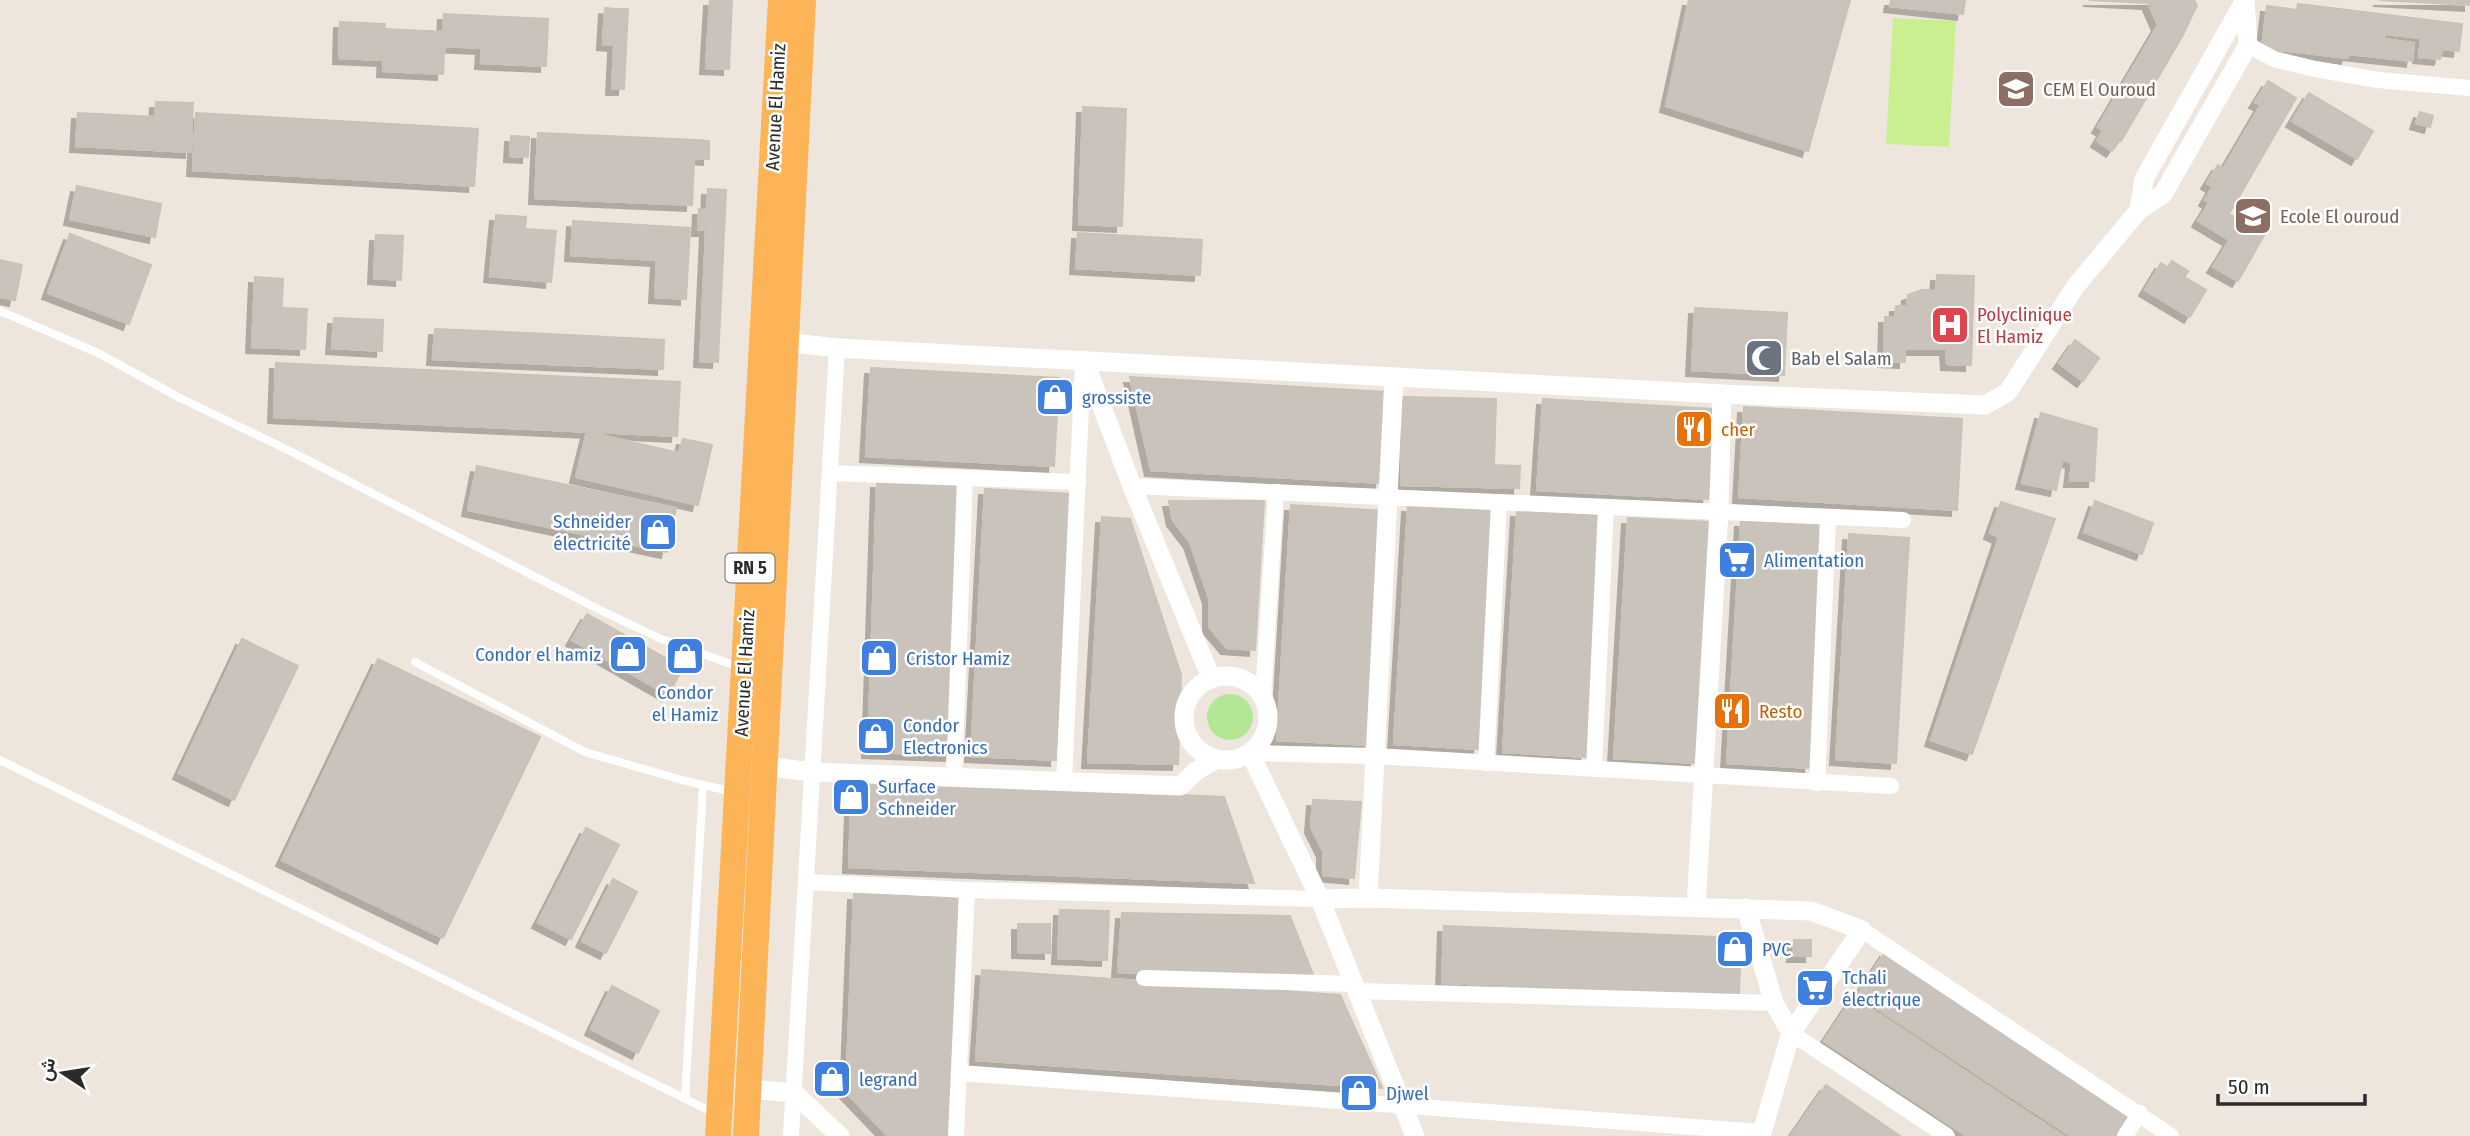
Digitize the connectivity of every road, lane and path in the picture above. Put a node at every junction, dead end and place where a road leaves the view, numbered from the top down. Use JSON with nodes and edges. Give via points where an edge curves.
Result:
{"nodes":[{"id":1,"x":780,"y":0,"type":"edge"},
{"id":2,"x":803,"y":0,"type":"edge"},
{"id":3,"x":2245,"y":0,"type":"edge"},
{"id":4,"x":2248,"y":45,"type":"junction"},
{"id":5,"x":2470,"y":88,"type":"edge"},
{"id":6,"x":2139,"y":210,"type":"junction"},
{"id":7,"x":0,"y":311,"type":"edge"},
{"id":8,"x":785,"y":342,"type":"junction"},
{"id":9,"x":837,"y":348,"type":"junction"},
{"id":10,"x":1083,"y":360,"type":"junction"},
{"id":11,"x":1394,"y":377,"type":"junction"},
{"id":12,"x":1722,"y":394,"type":"junction"},
{"id":13,"x":830,"y":473,"type":"junction"},
{"id":14,"x":965,"y":478,"type":"junction"},
{"id":15,"x":1078,"y":482,"type":"junction"},
{"id":16,"x":1132,"y":486,"type":"junction"},
{"id":17,"x":1276,"y":492,"type":"junction"},
{"id":18,"x":1389,"y":497,"type":"junction"},
{"id":19,"x":1499,"y":502,"type":"junction"},
{"id":20,"x":1606,"y":507,"type":"junction"},
{"id":21,"x":1719,"y":512,"type":"junction"},
{"id":22,"x":1828,"y":517,"type":"junction"},
{"id":23,"x":1903,"y":520,"type":"dead end"},
{"id":24,"x":415,"y":662,"type":"dead end"},
{"id":25,"x":745,"y":669,"type":"junction"},
{"id":26,"x":1211,"y":678,"type":"junction"},
{"id":27,"x":1263,"y":696,"type":"junction"},
{"id":28,"x":1250,"y":753,"type":"junction"},
{"id":29,"x":1375,"y":756,"type":"junction"},
{"id":30,"x":0,"y":760,"type":"edge"},
{"id":31,"x":1215,"y":760,"type":"junction"},
{"id":32,"x":1486,"y":763,"type":"junction"},
{"id":33,"x":765,"y":766,"type":"junction"},
{"id":34,"x":1594,"y":769,"type":"junction"},
{"id":35,"x":812,"y":772,"type":"junction"},
{"id":36,"x":1703,"y":775,"type":"junction"},
{"id":37,"x":954,"y":778,"type":"junction"},
{"id":38,"x":1064,"y":782,"type":"junction"},
{"id":39,"x":1817,"y":783,"type":"junction"},
{"id":40,"x":703,"y":785,"type":"junction"},
{"id":41,"x":1891,"y":786,"type":"dead end"},
{"id":42,"x":738,"y":793,"type":"junction"},
{"id":43,"x":806,"y":882,"type":"junction"},
{"id":44,"x":967,"y":890,"type":"junction"},
{"id":45,"x":1368,"y":898,"type":"junction"},
{"id":46,"x":1320,"y":899,"type":"junction"},
{"id":47,"x":1696,"y":907,"type":"junction"},
{"id":48,"x":1746,"y":908,"type":"junction"},
{"id":49,"x":1862,"y":930,"type":"junction"},
{"id":50,"x":1144,"y":978,"type":"dead end"},
{"id":51,"x":1355,"y":987,"type":"junction"},
{"id":52,"x":1773,"y":1003,"type":"junction"},
{"id":53,"x":1791,"y":1033,"type":"junction"},
{"id":54,"x":960,"y":1073,"type":"junction"},
{"id":55,"x":748,"y":1089,"type":"junction"},
{"id":56,"x":793,"y":1093,"type":"junction"},
{"id":57,"x":685,"y":1099,"type":"junction"},
{"id":58,"x":1403,"y":1106,"type":"junction"},
{"id":59,"x":2140,"y":1114,"type":"junction"},
{"id":60,"x":719,"y":1126,"type":"edge"},
{"id":61,"x":1762,"y":1134,"type":"edge"},
{"id":62,"x":746,"y":1136,"type":"edge"},
{"id":63,"x":791,"y":1136,"type":"edge"},
{"id":64,"x":840,"y":1136,"type":"edge"},
{"id":65,"x":956,"y":1136,"type":"edge"},
{"id":66,"x":1415,"y":1136,"type":"edge"},
{"id":67,"x":1947,"y":1136,"type":"edge"},
{"id":68,"x":2125,"y":1136,"type":"edge"},
{"id":69,"x":2171,"y":1136,"type":"edge"}],
"edges":[{"from":1,"to":25,"type":"highway","name":"Avenue El Hamiz","number":"RN 5"},
{"from":2,"to":8,"type":"highway","number":"RN 5"},
{"from":3,"to":4,"type":"street"},
{"from":3,"to":6,"type":"street","via":[[2144,179]]},
{"from":4,"to":5,"type":"street","via":[[2274,60],[2315,69]]},
{"from":4,"to":6,"type":"street","via":[[2162,194]]},
{"from":6,"to":12,"type":"street","via":[[2075,287],[2008,392],[1985,405]]},
{"from":7,"to":25,"type":"lane","via":[[98,353],[598,609],[661,639]]},
{"from":8,"to":9,"type":"street"},
{"from":8,"to":33,"type":"highway","number":"RN 5"},
{"from":9,"to":10,"type":"street"},
{"from":9,"to":13,"type":"street"},
{"from":10,"to":11,"type":"street"},
{"from":10,"to":15,"type":"street"},
{"from":10,"to":16,"type":"street"},
{"from":11,"to":12,"type":"street"},
{"from":11,"to":18,"type":"street"},
{"from":12,"to":21,"type":"street"},
{"from":13,"to":14,"type":"street"},
{"from":13,"to":35,"type":"street"},
{"from":14,"to":15,"type":"street"},
{"from":14,"to":37,"type":"street"},
{"from":15,"to":38,"type":"street"},
{"from":16,"to":17,"type":"street"},
{"from":16,"to":26,"type":"street"},
{"from":17,"to":18,"type":"street"},
{"from":17,"to":27,"type":"street"},
{"from":18,"to":19,"type":"street"},
{"from":18,"to":29,"type":"street"},
{"from":19,"to":20,"type":"street"},
{"from":19,"to":32,"type":"street"},
{"from":20,"to":21,"type":"street"},
{"from":20,"to":34,"type":"street"},
{"from":21,"to":22,"type":"street"},
{"from":21,"to":36,"type":"street"},
{"from":22,"to":23,"type":"street"},
{"from":22,"to":39,"type":"street"},
{"from":24,"to":40,"type":"lane","via":[[586,752]]},
{"from":25,"to":42,"type":"highway","name":"Avenue El Hamiz","number":"RN 5"},
{"from":26,"to":27,"type":"street","via":[[1235,676]]},
{"from":26,"to":31,"type":"street","via":[[1188,698],[1184,728],[1190,742]]},
{"from":27,"to":28,"type":"street","via":[[1268,728]]},
{"from":28,"to":29,"type":"street"},
{"from":28,"to":31,"type":"street","via":[[1238,759]]},
{"from":28,"to":46,"type":"street"},
{"from":29,"to":32,"type":"street"},
{"from":29,"to":45,"type":"street"},
{"from":30,"to":57,"type":"lane"},
{"from":31,"to":38,"type":"street","via":[[1180,786]]},
{"from":32,"to":34,"type":"street"},
{"from":33,"to":35,"type":"street"},
{"from":33,"to":55,"type":"highway","number":"RN 5"},
{"from":34,"to":36,"type":"street"},
{"from":35,"to":37,"type":"street"},
{"from":35,"to":43,"type":"street"},
{"from":36,"to":39,"type":"street"},
{"from":36,"to":47,"type":"street"},
{"from":37,"to":38,"type":"street"},
{"from":39,"to":41,"type":"street"},
{"from":40,"to":42,"type":"lane"},
{"from":40,"to":57,"type":"lane"},
{"from":42,"to":60,"type":"highway","name":"Avenue El Hamiz","number":"RN 5"},
{"from":43,"to":44,"type":"street"},
{"from":43,"to":56,"type":"street"},
{"from":44,"to":46,"type":"street"},
{"from":44,"to":54,"type":"street"},
{"from":45,"to":46,"type":"street"},
{"from":45,"to":47,"type":"street"},
{"from":46,"to":51,"type":"street"},
{"from":47,"to":48,"type":"street"},
{"from":48,"to":49,"type":"street","via":[[1811,911]]},
{"from":48,"to":52,"type":"street"},
{"from":49,"to":53,"type":"street"},
{"from":49,"to":59,"type":"street"},
{"from":50,"to":51,"type":"street"},
{"from":51,"to":52,"type":"street"},
{"from":51,"to":58,"type":"street"},
{"from":52,"to":53,"type":"street"},
{"from":53,"to":61,"type":"street"},
{"from":53,"to":67,"type":"street"},
{"from":54,"to":58,"type":"street"},
{"from":54,"to":65,"type":"street"},
{"from":55,"to":56,"type":"street"},
{"from":55,"to":62,"type":"highway","number":"RN 5"},
{"from":56,"to":63,"type":"street"},
{"from":56,"to":64,"type":"street"},
{"from":57,"to":60,"type":"lane"},
{"from":58,"to":61,"type":"street"},
{"from":58,"to":66,"type":"street"},
{"from":59,"to":68,"type":"street"},
{"from":59,"to":69,"type":"street"}]}
